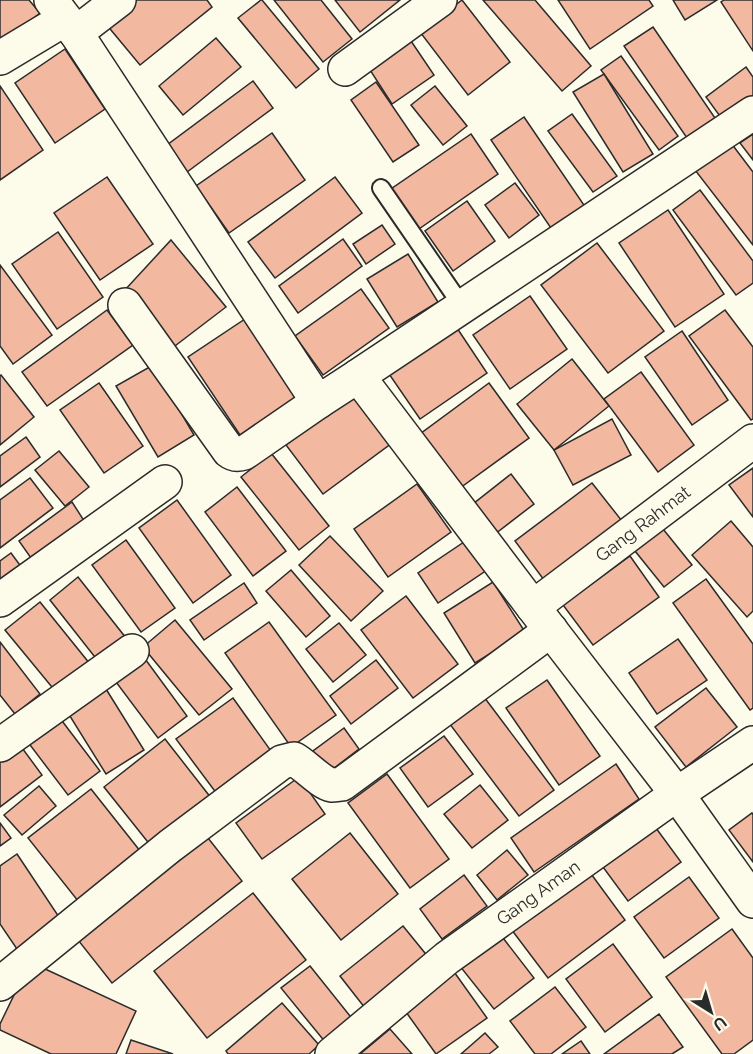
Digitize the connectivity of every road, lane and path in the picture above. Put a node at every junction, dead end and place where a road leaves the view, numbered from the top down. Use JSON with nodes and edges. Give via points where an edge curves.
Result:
{"nodes":[{"id":1,"x":118,"y":0,"type":"edge"},
{"id":2,"x":440,"y":0,"type":"edge"},
{"id":3,"x":64,"y":17,"type":"edge"},
{"id":4,"x":0,"y":58,"type":"edge"},
{"id":5,"x":345,"y":69,"type":"dead end"},
{"id":6,"x":753,"y":113,"type":"edge"},
{"id":7,"x":381,"y":188,"type":"dead end"},
{"id":8,"x":125,"y":305,"type":"dead end"},
{"id":9,"x":462,"y":306,"type":"junction"},
{"id":10,"x":358,"y":376,"type":"junction"},
{"id":11,"x":318,"y":402,"type":"junction"},
{"id":12,"x":753,"y":441,"type":"edge"},
{"id":13,"x":165,"y":482,"type":"dead end"},
{"id":14,"x":0,"y":600,"type":"edge"},
{"id":15,"x":542,"y":619,"type":"junction"},
{"id":16,"x":132,"y":651,"type":"dead end"},
{"id":17,"x":753,"y":744,"type":"edge"},
{"id":18,"x":0,"y":745,"type":"edge"},
{"id":19,"x":677,"y":794,"type":"junction"},
{"id":20,"x":753,"y":901,"type":"edge"},
{"id":21,"x":0,"y":984,"type":"edge"},
{"id":22,"x":333,"y":1054,"type":"edge"}],
"edges":[{"from":1,"to":3,"type":"street"},
{"from":2,"to":5,"type":"street"},
{"from":3,"to":4,"type":"street"},
{"from":3,"to":11,"type":"street"},
{"from":6,"to":9,"type":"street"},
{"from":7,"to":9,"type":"lane"},
{"from":8,"to":11,"type":"street","via":[[232,453],[244,453]]},
{"from":9,"to":10,"type":"street"},
{"from":10,"to":11,"type":"street"},
{"from":10,"to":15,"type":"street"},
{"from":12,"to":15,"type":"street","name":"Gang Rahmat"},
{"from":13,"to":14,"type":"street"},
{"from":15,"to":19,"type":"street"},
{"from":15,"to":21,"type":"street","name":"Gang Rahmat","via":[[342,784],[331,785],[294,759],[282,762],[170,846]]},
{"from":16,"to":18,"type":"street"},
{"from":17,"to":19,"type":"street","name":"Gang Aman"},
{"from":19,"to":20,"type":"street"},
{"from":19,"to":22,"type":"street","name":"Gang Aman","via":[[447,958]]}]}
